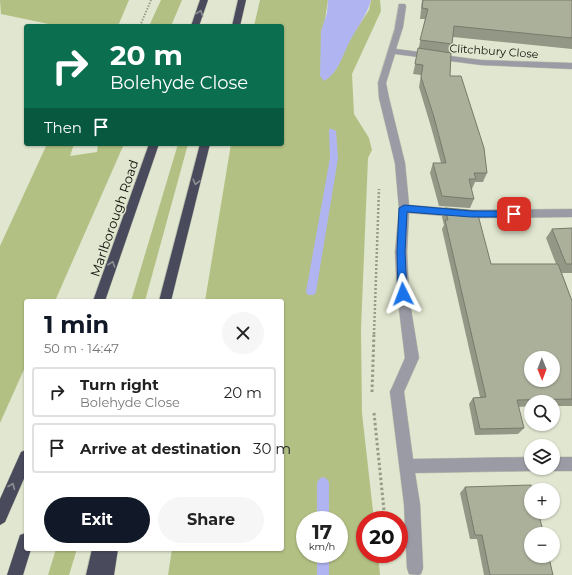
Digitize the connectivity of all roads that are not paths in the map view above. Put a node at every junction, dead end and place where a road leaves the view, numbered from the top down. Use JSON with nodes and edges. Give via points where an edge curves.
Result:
{"nodes":[{"id":1,"x":204,"y":0,"type":"edge"},
{"id":2,"x":242,"y":0,"type":"edge"},
{"id":3,"x":402,"y":6,"type":"dead end"},
{"id":4,"x":196,"y":24,"type":"edge"},
{"id":5,"x":236,"y":24,"type":"edge"},
{"id":6,"x":391,"y":51,"type":"junction"},
{"id":7,"x":572,"y":66,"type":"edge"},
{"id":8,"x":153,"y":146,"type":"edge"},
{"id":9,"x":204,"y":146,"type":"edge"},
{"id":10,"x":404,"y":208,"type":"junction"},
{"id":11,"x":572,"y":213,"type":"edge"},
{"id":12,"x":403,"y":294,"type":"dead end"},
{"id":13,"x":100,"y":299,"type":"edge"},
{"id":14,"x":166,"y":299,"type":"edge"},
{"id":15,"x":405,"y":309,"type":"dead end"},
{"id":16,"x":24,"y":462,"type":"edge"},
{"id":17,"x":524,"y":464,"type":"edge"},
{"id":18,"x":560,"y":464,"type":"edge"},
{"id":19,"x":572,"y":464,"type":"edge"},
{"id":20,"x":407,"y":466,"type":"junction"},
{"id":21,"x":0,"y":516,"type":"edge"},
{"id":22,"x":24,"y":547,"type":"edge"},
{"id":23,"x":100,"y":551,"type":"edge"},
{"id":24,"x":110,"y":551,"type":"edge"},
{"id":25,"x":416,"y":571,"type":"edge"},
{"id":26,"x":15,"y":575,"type":"edge"},
{"id":27,"x":94,"y":575,"type":"edge"},
{"id":28,"x":106,"y":575,"type":"edge"}],
"edges":[{"from":4,"to":1,"type":"highway","one_way":true},
{"from":2,"to":5,"type":"highway"},
{"from":3,"to":6,"type":"street","via":[[399,27]]},
{"from":6,"to":7,"type":"street","name":"Clitchbury Close","via":[[506,66]]},
{"from":6,"to":10,"type":"street","via":[[382,83],[400,163]]},
{"from":13,"to":8,"type":"highway","name":"Marlborough Road","one_way":true},
{"from":9,"to":14,"type":"highway","one_way":true},
{"from":10,"to":11,"type":"street","via":[[471,214]]},
{"from":10,"to":12,"type":"street","via":[[401,252]]},
{"from":15,"to":20,"type":"street","via":[[412,358],[397,392]]},
{"from":21,"to":16,"type":"highway","one_way":true},
{"from":17,"to":20,"type":"street"},
{"from":18,"to":19,"type":"street"},
{"from":20,"to":25,"type":"street"},
{"from":22,"to":26,"type":"highway"},
{"from":23,"to":27,"type":"highway"},
{"from":24,"to":28,"type":"highway"}]}
